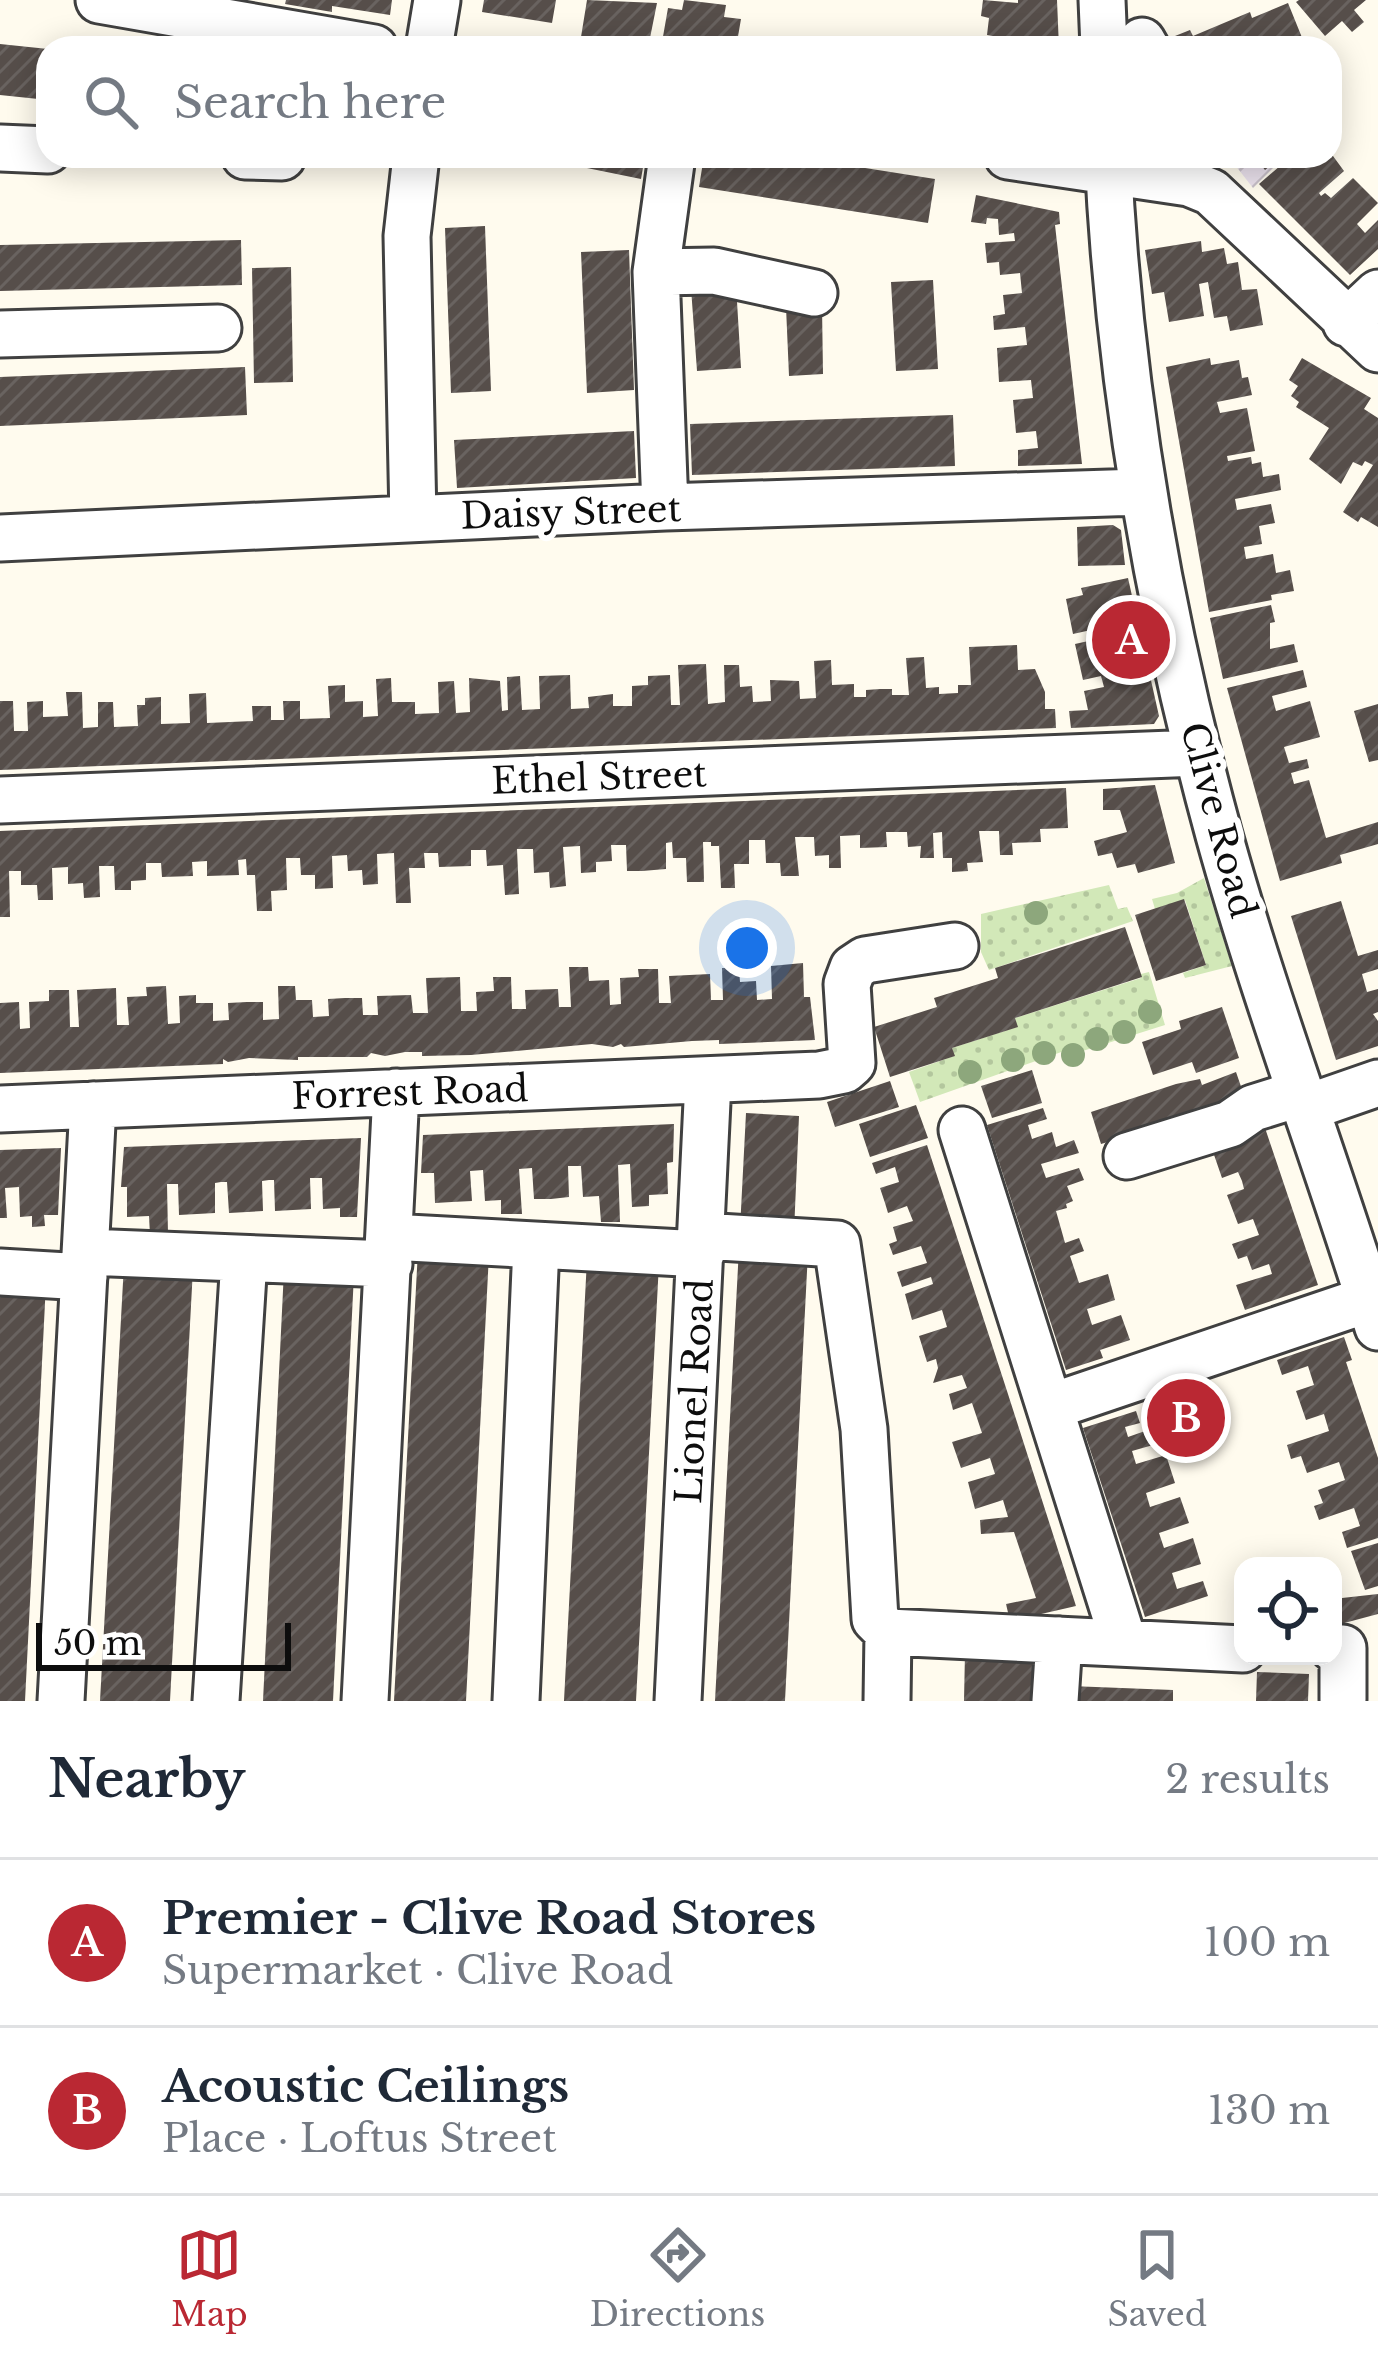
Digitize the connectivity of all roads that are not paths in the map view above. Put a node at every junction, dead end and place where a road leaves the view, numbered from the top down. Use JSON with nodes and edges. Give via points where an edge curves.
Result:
{"nodes":[{"id":1,"x":99,"y":0,"type":"edge"},
{"id":2,"x":437,"y":0,"type":"edge"},
{"id":3,"x":1102,"y":0,"type":"edge"},
{"id":4,"x":305,"y":36,"type":"edge"},
{"id":5,"x":431,"y":36,"type":"edge"},
{"id":6,"x":1124,"y":36,"type":"edge"},
{"id":7,"x":0,"y":148,"type":"edge"},
{"id":8,"x":36,"y":150,"type":"edge"},
{"id":9,"x":414,"y":168,"type":"edge"},
{"id":10,"x":670,"y":168,"type":"edge"},
{"id":11,"x":1109,"y":168,"type":"edge"},
{"id":12,"x":1189,"y":170,"type":"edge"},
{"id":13,"x":656,"y":272,"type":"junction"},
{"id":14,"x":814,"y":293,"type":"dead end"},
{"id":15,"x":1367,"y":322,"type":"edge"},
{"id":16,"x":218,"y":328,"type":"dead end"},
{"id":17,"x":0,"y":334,"type":"edge"},
{"id":18,"x":1141,"y":492,"type":"junction"},
{"id":19,"x":665,"y":507,"type":"junction"},
{"id":20,"x":413,"y":518,"type":"junction"},
{"id":21,"x":0,"y":538,"type":"edge"},
{"id":22,"x":1198,"y":753,"type":"junction"},
{"id":23,"x":0,"y":800,"type":"edge"},
{"id":24,"x":955,"y":946,"type":"dead end"},
{"id":25,"x":708,"y":1081,"type":"junction"},
{"id":26,"x":1378,"y":1083,"type":"edge"},
{"id":27,"x":396,"y":1092,"type":"junction"},
{"id":28,"x":1279,"y":1094,"type":"junction"},
{"id":29,"x":93,"y":1105,"type":"junction"},
{"id":30,"x":0,"y":1109,"type":"edge"},
{"id":31,"x":962,"y":1130,"type":"dead end"},
{"id":32,"x":1127,"y":1156,"type":"dead end"},
{"id":33,"x":702,"y":1245,"type":"junction"},
{"id":34,"x":536,"y":1246,"type":"junction"},
{"id":35,"x":389,"y":1251,"type":"junction"},
{"id":36,"x":244,"y":1259,"type":"junction"},
{"id":37,"x":85,"y":1264,"type":"junction"},
{"id":38,"x":0,"y":1272,"type":"edge"},
{"id":39,"x":1374,"y":1313,"type":"edge"},
{"id":40,"x":1050,"y":1407,"type":"junction"},
{"id":41,"x":888,"y":1632,"type":"junction"},
{"id":42,"x":1059,"y":1640,"type":"junction"},
{"id":43,"x":1124,"y":1643,"type":"junction"},
{"id":44,"x":1342,"y":1648,"type":"edge"},
{"id":45,"x":1234,"y":1649,"type":"edge"},
{"id":46,"x":1343,"y":1699,"type":"edge"},
{"id":47,"x":61,"y":1701,"type":"edge"},
{"id":48,"x":216,"y":1701,"type":"edge"},
{"id":49,"x":365,"y":1701,"type":"edge"},
{"id":50,"x":516,"y":1701,"type":"edge"},
{"id":51,"x":678,"y":1701,"type":"edge"},
{"id":52,"x":887,"y":1701,"type":"edge"},
{"id":53,"x":1055,"y":1701,"type":"edge"}],
"edges":[{"from":1,"to":4,"type":"street"},
{"from":2,"to":5,"type":"street"},
{"from":3,"to":6,"type":"street"},
{"from":7,"to":8,"type":"street"},
{"from":9,"to":20,"type":"street","via":[[406,236]]},
{"from":10,"to":13,"type":"street"},
{"from":11,"to":18,"type":"street","name":"Clive Road"},
{"from":12,"to":15,"type":"street"},
{"from":13,"to":14,"type":"street","via":[[714,271]]},
{"from":13,"to":19,"type":"street"},
{"from":16,"to":17,"type":"street"},
{"from":18,"to":19,"type":"street","name":"Daisy Street"},
{"from":18,"to":22,"type":"street","name":"Clive Road"},
{"from":19,"to":20,"type":"street","name":"Daisy Street"},
{"from":20,"to":21,"type":"street","name":"Daisy Street"},
{"from":22,"to":23,"type":"street","name":"Ethel Street"},
{"from":22,"to":28,"type":"street","name":"Clive Road"},
{"from":24,"to":25,"type":"street","name":"Forrest Road","via":[[853,968],[852,1063],[844,1070]]},
{"from":25,"to":27,"type":"street","name":"Forrest Road"},
{"from":25,"to":33,"type":"street","name":"Lionel Road"},
{"from":26,"to":28,"type":"street"},
{"from":27,"to":29,"type":"street","name":"Forrest Road"},
{"from":27,"to":35,"type":"street"},
{"from":28,"to":32,"type":"street","via":[[1230,1124]]},
{"from":28,"to":39,"type":"street","name":"Clive Road"},
{"from":29,"to":30,"type":"street","name":"Forrest Road"},
{"from":29,"to":37,"type":"street"},
{"from":31,"to":40,"type":"street"},
{"from":33,"to":34,"type":"street"},
{"from":33,"to":41,"type":"street","via":[[837,1244],[864,1429],[875,1619]]},
{"from":33,"to":51,"type":"street","name":"Lionel Road"},
{"from":34,"to":35,"type":"street"},
{"from":34,"to":50,"type":"street"},
{"from":35,"to":36,"type":"street"},
{"from":35,"to":49,"type":"street"},
{"from":36,"to":37,"type":"street"},
{"from":36,"to":48,"type":"street"},
{"from":37,"to":38,"type":"street"},
{"from":37,"to":47,"type":"street"},
{"from":39,"to":40,"type":"street"},
{"from":40,"to":43,"type":"street"},
{"from":41,"to":42,"type":"street"},
{"from":41,"to":52,"type":"street"},
{"from":42,"to":43,"type":"street"},
{"from":42,"to":53,"type":"street"},
{"from":43,"to":45,"type":"street"},
{"from":44,"to":46,"type":"street"}]}
